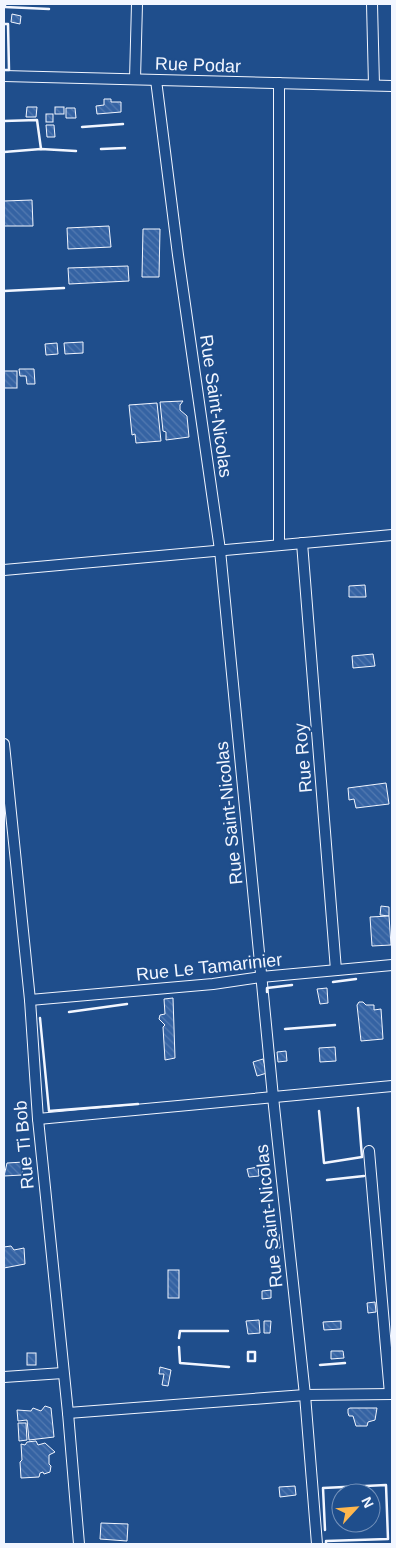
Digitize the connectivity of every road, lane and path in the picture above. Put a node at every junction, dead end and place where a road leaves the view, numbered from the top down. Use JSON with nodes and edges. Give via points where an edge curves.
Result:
{"nodes":[{"id":1,"x":137,"y":4,"type":"edge"},
{"id":2,"x":372,"y":4,"type":"edge"},
{"id":3,"x":4,"y":76,"type":"edge"},
{"id":4,"x":135,"y":79,"type":"junction"},
{"id":5,"x":156,"y":80,"type":"junction"},
{"id":6,"x":279,"y":83,"type":"junction"},
{"id":7,"x":374,"y":84,"type":"junction"},
{"id":8,"x":392,"y":86,"type":"edge"},
{"id":9,"x":392,"y":535,"type":"edge"},
{"id":10,"x":302,"y":543,"type":"junction"},
{"id":11,"x":279,"y":545,"type":"junction"},
{"id":12,"x":220,"y":550,"type":"junction"},
{"id":13,"x":4,"y":570,"type":"edge"},
{"id":14,"x":4,"y":744,"type":"edge"},
{"id":15,"x":392,"y":965,"type":"edge"},
{"id":16,"x":336,"y":970,"type":"junction"},
{"id":17,"x":261,"y":977,"type":"junction"},
{"id":18,"x":30,"y":1000,"type":"junction"},
{"id":19,"x":392,"y":1086,"type":"edge"},
{"id":20,"x":272,"y":1097,"type":"junction"},
{"id":21,"x":38,"y":1119,"type":"junction"},
{"id":22,"x":369,"y":1151,"type":"dead end"},
{"id":23,"x":63,"y":1373,"type":"junction"},
{"id":24,"x":4,"y":1377,"type":"edge"},
{"id":25,"x":391,"y":1394,"type":"edge"},
{"id":26,"x":305,"y":1395,"type":"junction"},
{"id":27,"x":68,"y":1413,"type":"junction"},
{"id":28,"x":79,"y":1544,"type":"edge"},
{"id":29,"x":317,"y":1544,"type":"edge"}],
"edges":[{"from":1,"to":4,"type":"street"},
{"from":2,"to":7,"type":"street"},
{"from":3,"to":4,"type":"street","name":"Rue Podar"},
{"from":4,"to":5,"type":"street","name":"Rue Podar"},
{"from":5,"to":6,"type":"street","name":"Rue Podar"},
{"from":5,"to":12,"type":"street","name":"Rue Saint-Nicolas"},
{"from":6,"to":7,"type":"street","name":"Rue Podar"},
{"from":6,"to":11,"type":"street"},
{"from":7,"to":8,"type":"street","name":"Rue Podar"},
{"from":9,"to":10,"type":"street"},
{"from":10,"to":11,"type":"street"},
{"from":10,"to":16,"type":"street","name":"Rue Roy"},
{"from":11,"to":12,"type":"street"},
{"from":12,"to":13,"type":"street"},
{"from":12,"to":17,"type":"street","name":"Rue Saint-Nicolas"},
{"from":14,"to":18,"type":"street","name":"Rue Ti Bob"},
{"from":15,"to":16,"type":"street","name":"Rue Le Tamarinier"},
{"from":16,"to":17,"type":"street","name":"Rue Le Tamarinier"},
{"from":17,"to":18,"type":"street","name":"Rue Le Tamarinier"},
{"from":17,"to":20,"type":"street","name":"Rue Saint-Nicolas"},
{"from":18,"to":21,"type":"street","name":"Rue Ti Bob"},
{"from":19,"to":20,"type":"street"},
{"from":20,"to":21,"type":"street"},
{"from":20,"to":26,"type":"street","name":"Rue Saint-Nicolas"},
{"from":21,"to":23,"type":"street","name":"Rue Ti Bob"},
{"from":22,"to":25,"type":"street"},
{"from":23,"to":24,"type":"street"},
{"from":23,"to":27,"type":"street","name":"Rue Ti Bob"},
{"from":25,"to":26,"type":"street"},
{"from":26,"to":27,"type":"street"},
{"from":26,"to":29,"type":"street","name":"Rue Saint-Nicolas"},
{"from":27,"to":28,"type":"street","name":"Rue Ti Bob"}]}
